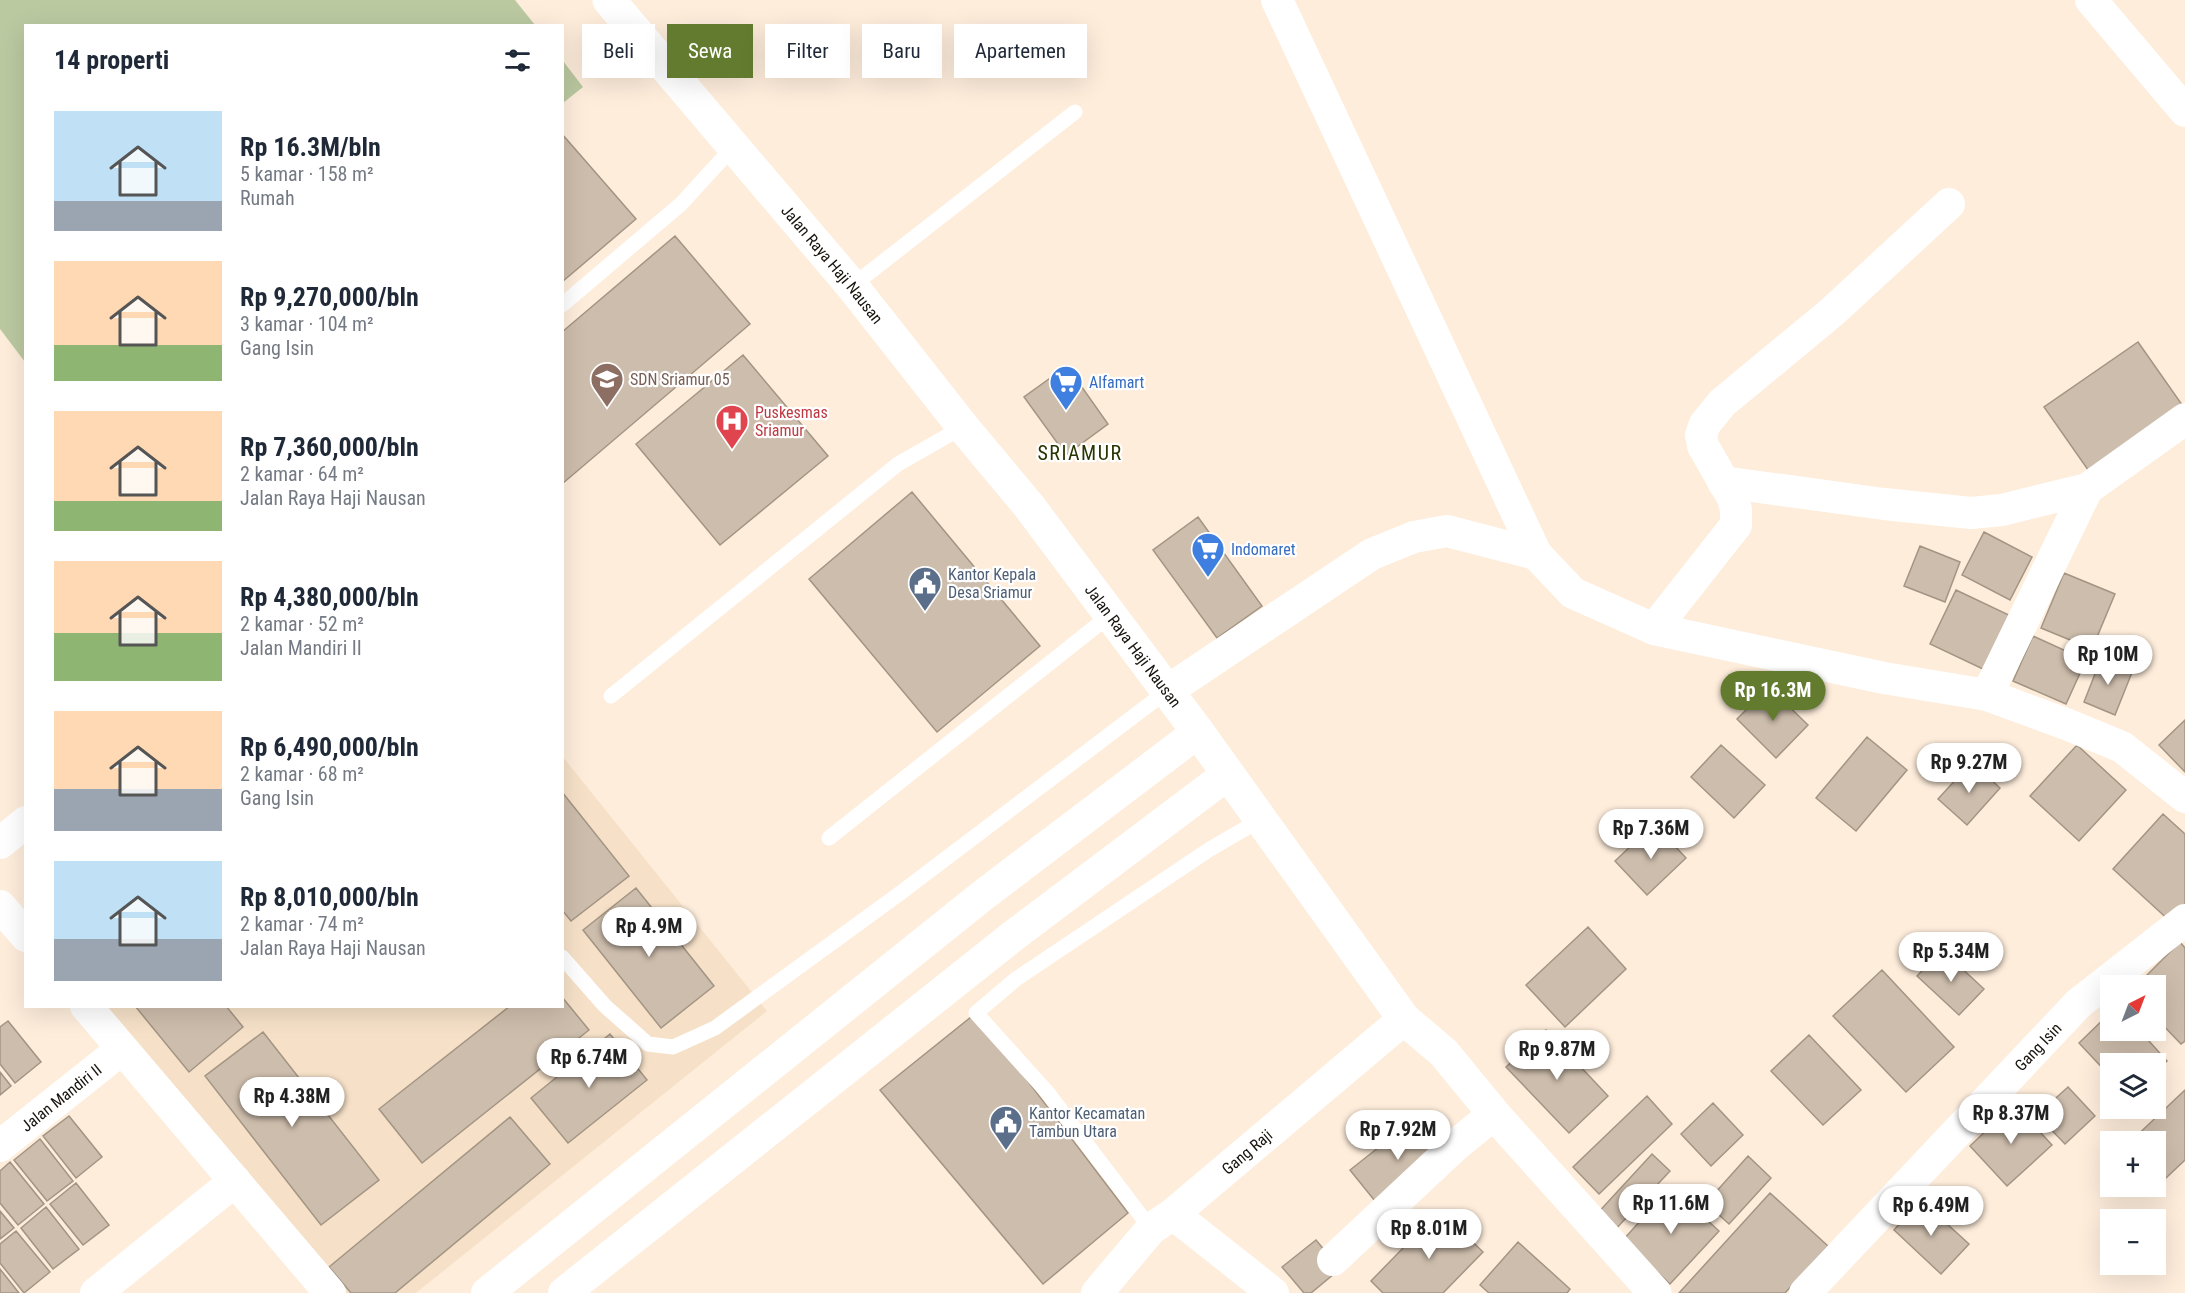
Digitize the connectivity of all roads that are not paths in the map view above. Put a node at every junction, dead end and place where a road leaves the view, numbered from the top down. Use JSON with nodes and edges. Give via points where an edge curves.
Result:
{"nodes":[{"id":1,"x":609,"y":0,"type":"edge"},
{"id":2,"x":1277,"y":0,"type":"edge"},
{"id":3,"x":2091,"y":0,"type":"edge"},
{"id":4,"x":2185,"y":111,"type":"edge"},
{"id":5,"x":1075,"y":112,"type":"dead end"},
{"id":6,"x":734,"y":146,"type":"junction"},
{"id":7,"x":1948,"y":204,"type":"dead end"},
{"id":8,"x":852,"y":286,"type":"junction"},
{"id":9,"x":564,"y":303,"type":"edge"},
{"id":10,"x":2185,"y":419,"type":"edge"},
{"id":11,"x":963,"y":427,"type":"junction"},
{"id":12,"x":1723,"y":482,"type":"junction"},
{"id":13,"x":2087,"y":489,"type":"junction"},
{"id":14,"x":1536,"y":554,"type":"junction"},
{"id":15,"x":1109,"y":615,"type":"junction"},
{"id":16,"x":1654,"y":629,"type":"junction"},
{"id":17,"x":1167,"y":691,"type":"junction"},
{"id":18,"x":1987,"y":695,"type":"junction"},
{"id":19,"x":611,"y":696,"type":"dead end"},
{"id":20,"x":1198,"y":732,"type":"junction"},
{"id":21,"x":1228,"y":774,"type":"junction"},
{"id":22,"x":2185,"y":797,"type":"edge"},
{"id":23,"x":1260,"y":820,"type":"junction"},
{"id":24,"x":24,"y":824,"type":"edge"},
{"id":25,"x":829,"y":838,"type":"dead end"},
{"id":26,"x":0,"y":843,"type":"edge"},
{"id":27,"x":982,"y":896,"type":"junction"},
{"id":28,"x":2185,"y":920,"type":"edge"},
{"id":29,"x":1013,"y":936,"type":"junction"},
{"id":30,"x":564,"y":959,"type":"edge"},
{"id":31,"x":88,"y":1008,"type":"edge"},
{"id":32,"x":1404,"y":1019,"type":"junction"},
{"id":33,"x":122,"y":1049,"type":"junction"},
{"id":34,"x":1494,"y":1114,"type":"junction"},
{"id":35,"x":0,"y":1146,"type":"edge"},
{"id":36,"x":235,"y":1181,"type":"junction"},
{"id":37,"x":1162,"y":1221,"type":"junction"},
{"id":38,"x":1333,"y":1260,"type":"dead end"},
{"id":39,"x":96,"y":1293,"type":"edge"},
{"id":40,"x":330,"y":1293,"type":"edge"},
{"id":41,"x":487,"y":1293,"type":"edge"},
{"id":42,"x":564,"y":1293,"type":"edge"},
{"id":43,"x":1097,"y":1293,"type":"edge"},
{"id":44,"x":1273,"y":1293,"type":"edge"},
{"id":45,"x":1655,"y":1293,"type":"edge"},
{"id":46,"x":1805,"y":1293,"type":"edge"}],
"edges":[{"from":1,"to":6,"type":"street","name":"Jalan Raya Haji Nausan"},
{"from":2,"to":14,"type":"street"},
{"from":3,"to":4,"type":"street"},
{"from":5,"to":8,"type":"lane"},
{"from":6,"to":8,"type":"street","name":"Jalan Raya Haji Nausan"},
{"from":6,"to":9,"type":"lane","via":[[681,204]]},
{"from":7,"to":12,"type":"street","via":[[1832,312],[1714,411],[1701,435]]},
{"from":8,"to":11,"type":"street","name":"Jalan Raya Haji Nausan"},
{"from":10,"to":13,"type":"street"},
{"from":11,"to":15,"type":"street","name":"Jalan Raya Haji Nausan","via":[[1029,506]]},
{"from":11,"to":19,"type":"lane","via":[[898,464]]},
{"from":12,"to":13,"type":"street","via":[[1971,513],[2023,506]]},
{"from":12,"to":16,"type":"street","via":[[1733,498],[1736,525]]},
{"from":13,"to":18,"type":"street"},
{"from":14,"to":16,"type":"street","via":[[1573,593]]},
{"from":14,"to":17,"type":"street","via":[[1447,531],[1414,537],[1372,554]]},
{"from":15,"to":17,"type":"street","name":"Jalan Raya Haji Nausan"},
{"from":15,"to":25,"type":"lane"},
{"from":16,"to":18,"type":"street","via":[[1884,678]]},
{"from":17,"to":20,"type":"street","name":"Jalan Raya Haji Nausan"},
{"from":17,"to":30,"type":"lane","via":[[715,1028],[673,1047],[648,1044],[604,1006]]},
{"from":18,"to":22,"type":"street","via":[[2122,747]]},
{"from":20,"to":21,"type":"street","name":"Jalan Raya Haji Nausan"},
{"from":20,"to":27,"type":"street"},
{"from":21,"to":23,"type":"street","name":"Jalan Raya Haji Nausan"},
{"from":21,"to":29,"type":"street"},
{"from":23,"to":32,"type":"street","name":"Jalan Raya Haji Nausan"},
{"from":23,"to":37,"type":"lane","via":[[1025,972],[976,1014]]},
{"from":24,"to":26,"type":"street"},
{"from":27,"to":29,"type":"street"},
{"from":27,"to":41,"type":"street"},
{"from":28,"to":46,"type":"street","name":"Gang Isin","via":[[2079,1003]]},
{"from":29,"to":42,"type":"street"},
{"from":31,"to":33,"type":"street"},
{"from":32,"to":34,"type":"street","name":"Jalan Raya Haji Nausan","via":[[1444,1053]]},
{"from":32,"to":37,"type":"street","name":"Gang Raji"},
{"from":33,"to":35,"type":"street","name":"Jalan Mandiri II"},
{"from":33,"to":36,"type":"street"},
{"from":34,"to":38,"type":"street"},
{"from":34,"to":45,"type":"street","name":"Jalan Raya Haji Nausan"},
{"from":36,"to":39,"type":"street"},
{"from":36,"to":40,"type":"street"},
{"from":37,"to":43,"type":"street","name":"Gang Raji"},
{"from":37,"to":44,"type":"street"}]}
